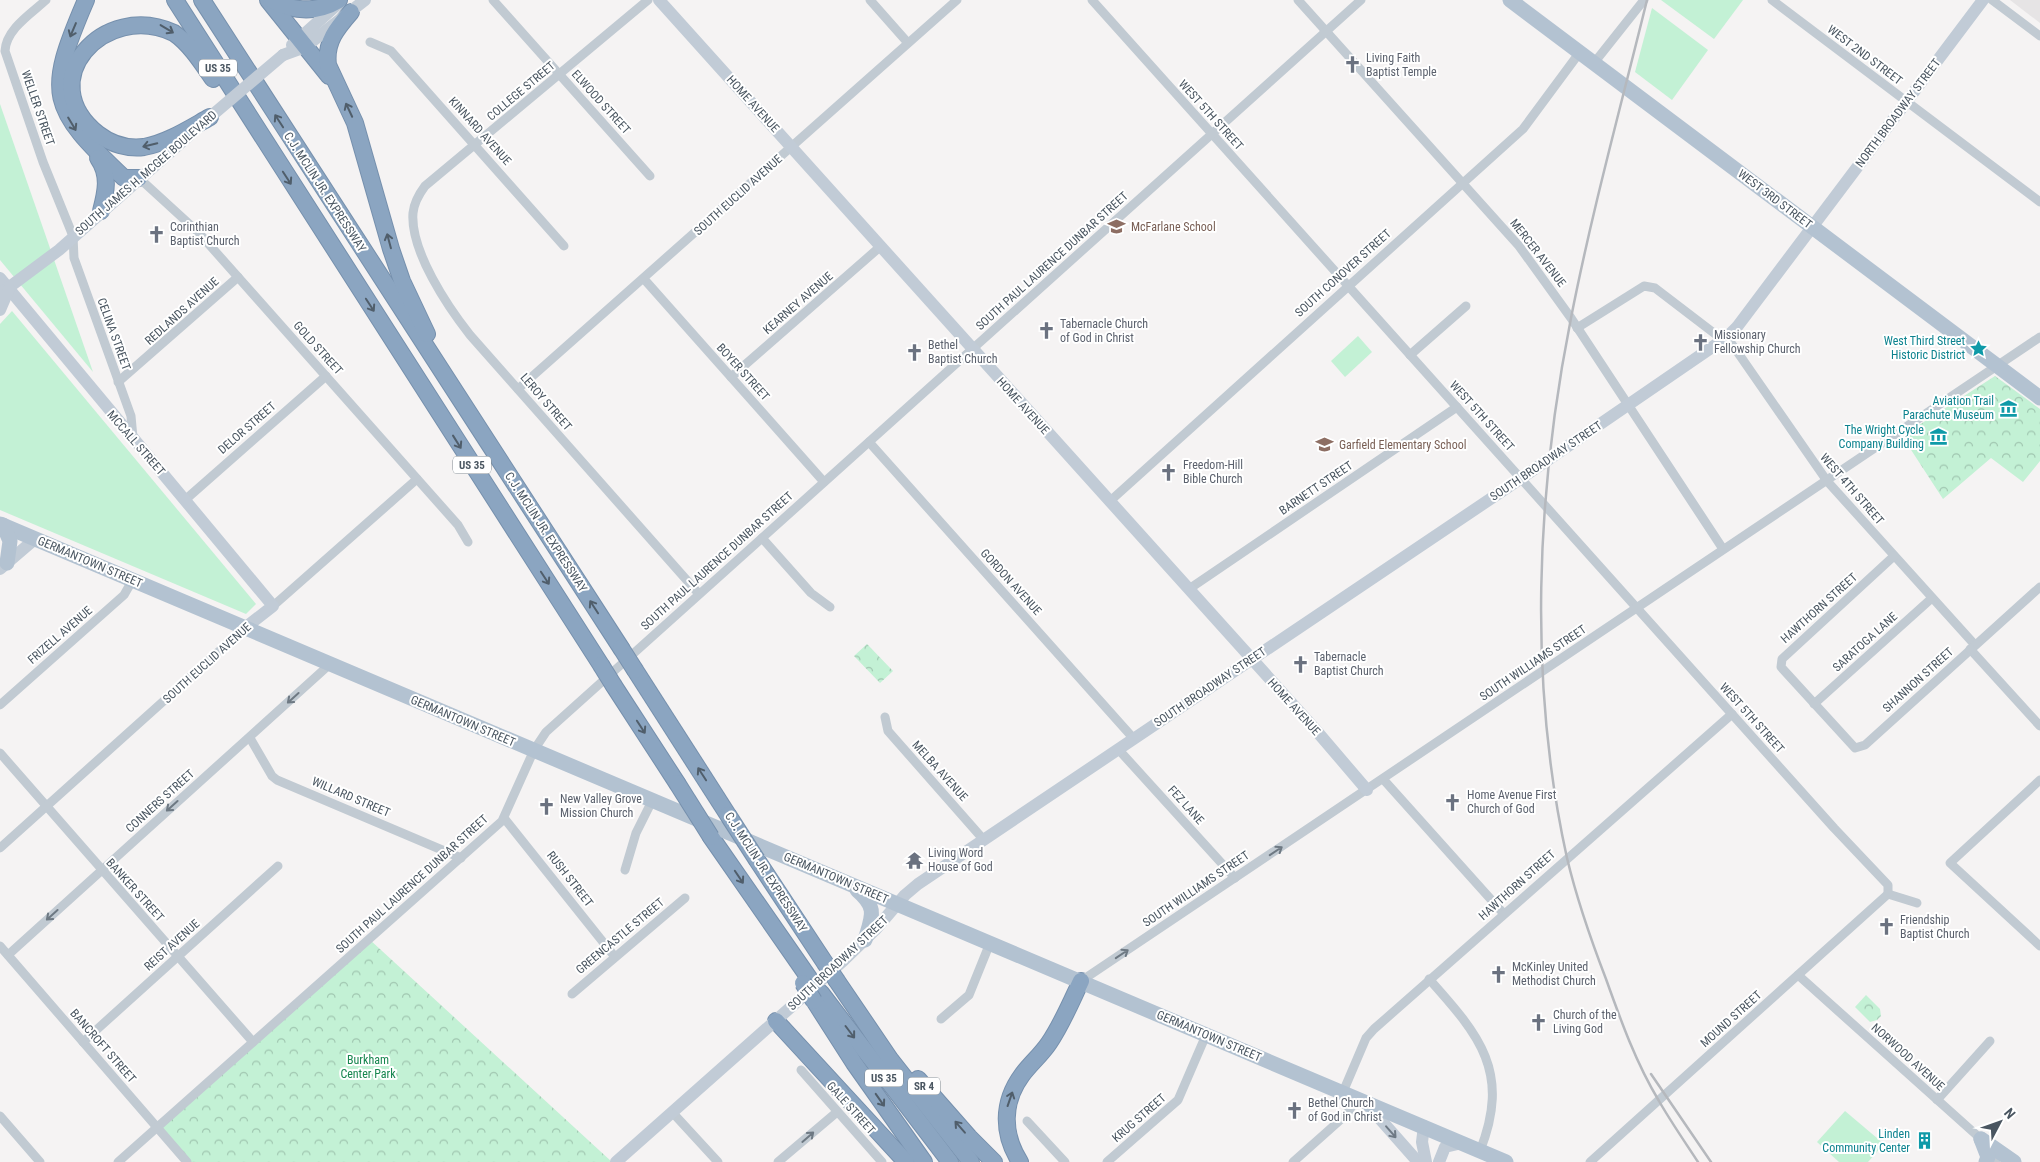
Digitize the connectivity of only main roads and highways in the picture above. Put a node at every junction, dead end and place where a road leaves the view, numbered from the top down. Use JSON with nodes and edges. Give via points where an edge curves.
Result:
{"nodes":[{"id":1,"x":86,"y":0,"type":"edge"},
{"id":2,"x":175,"y":0,"type":"edge"},
{"id":3,"x":202,"y":0,"type":"edge"},
{"id":4,"x":270,"y":0,"type":"edge"},
{"id":5,"x":1510,"y":0,"type":"edge"},
{"id":6,"x":344,"y":4,"type":"edge"},
{"id":7,"x":334,"y":82,"type":"junction"},
{"id":8,"x":210,"y":118,"type":"road end"},
{"id":9,"x":92,"y":129,"type":"junction"},
{"id":10,"x":261,"y":137,"type":"junction"},
{"id":11,"x":91,"y":148,"type":"junction"},
{"id":12,"x":101,"y":211,"type":"road end"},
{"id":13,"x":440,"y":366,"type":"junction"},
{"id":14,"x":2040,"y":398,"type":"edge"},
{"id":15,"x":1,"y":525,"type":"edge"},
{"id":16,"x":4,"y":566,"type":"edge"},
{"id":17,"x":854,"y":887,"type":"junction"},
{"id":18,"x":865,"y":940,"type":"road end"},
{"id":19,"x":1081,"y":981,"type":"junction"},
{"id":20,"x":817,"y":997,"type":"junction"},
{"id":21,"x":856,"y":1008,"type":"junction"},
{"id":22,"x":776,"y":1021,"type":"road end"},
{"id":23,"x":906,"y":1162,"type":"edge"},
{"id":24,"x":924,"y":1162,"type":"edge"},
{"id":25,"x":950,"y":1162,"type":"edge"},
{"id":26,"x":971,"y":1162,"type":"edge"},
{"id":27,"x":994,"y":1162,"type":"edge"},
{"id":28,"x":1020,"y":1162,"type":"edge"},
{"id":29,"x":1506,"y":1162,"type":"edge"},
{"id":30,"x":1986,"y":1162,"type":"edge"},
{"id":31,"x":2014,"y":1162,"type":"edge"}],
"edges":[{"from":1,"to":11,"type":"highway","one_way":true,"via":[[62,58],[59,86],[70,122]]},
{"from":2,"to":10,"type":"highway","name":"C.J. MCLIN JR. EXPRESSWAY","number":"US 35"},
{"from":13,"to":3,"type":"highway","name":"C.J. MCLIN JR. EXPRESSWAY","number":"US 35","one_way":true},
{"from":4,"to":6,"type":"highway","via":[[286,7],[311,10]]},
{"from":4,"to":7,"type":"highway"},
{"from":5,"to":14,"type":"main road","name":"WEST 3RD STREET"},
{"from":6,"to":7,"type":"highway","via":[[329,44],[328,65]]},
{"from":13,"to":7,"type":"highway","one_way":true,"via":[[402,281],[361,139]]},
{"from":8,"to":9,"type":"highway","one_way":true,"via":[[144,147],[115,144]]},
{"from":9,"to":10,"type":"highway","one_way":true,"via":[[74,100],[72,81],[76,58],[100,29],[117,21],[144,19],[162,25],[182,40]]},
{"from":9,"to":11,"type":"highway","via":[[140,178],[124,178]]},
{"from":10,"to":20,"type":"highway","name":"C.J. MCLIN JR. EXPRESSWAY","number":"US 35","one_way":true,"bridge":true},
{"from":11,"to":12,"type":"highway","via":[[102,163],[106,180]]},
{"from":21,"to":13,"type":"highway","name":"C.J. MCLIN JR. EXPRESSWAY","number":"US 35","one_way":true,"bridge":true,"via":[[757,860]]},
{"from":15,"to":16,"type":"main road","via":[[10,541]]},
{"from":15,"to":17,"type":"main road","name":"GERMANTOWN STREET"},
{"from":17,"to":18,"type":"main road","via":[[872,907]]},
{"from":17,"to":19,"type":"main road","name":"GERMANTOWN STREET"},
{"from":28,"to":19,"type":"highway","one_way":true,"via":[[1007,1130],[1006,1109],[1010,1095],[1056,1032]]},
{"from":19,"to":29,"type":"main road","name":"GERMANTOWN STREET"},
{"from":20,"to":24,"type":"highway","one_way":true,"via":[[854,1064]]},
{"from":20,"to":25,"type":"highway","number":"US 35","one_way":true},
{"from":21,"to":26,"type":"highway","number":"US 35","via":[[890,1058]]},
{"from":27,"to":21,"type":"highway","number":"SR 4","one_way":true,"via":[[968,1137]]},
{"from":22,"to":23,"type":"highway"},
{"from":30,"to":31,"type":"main road","via":[[1988,1157],[1981,1139]]}]}
